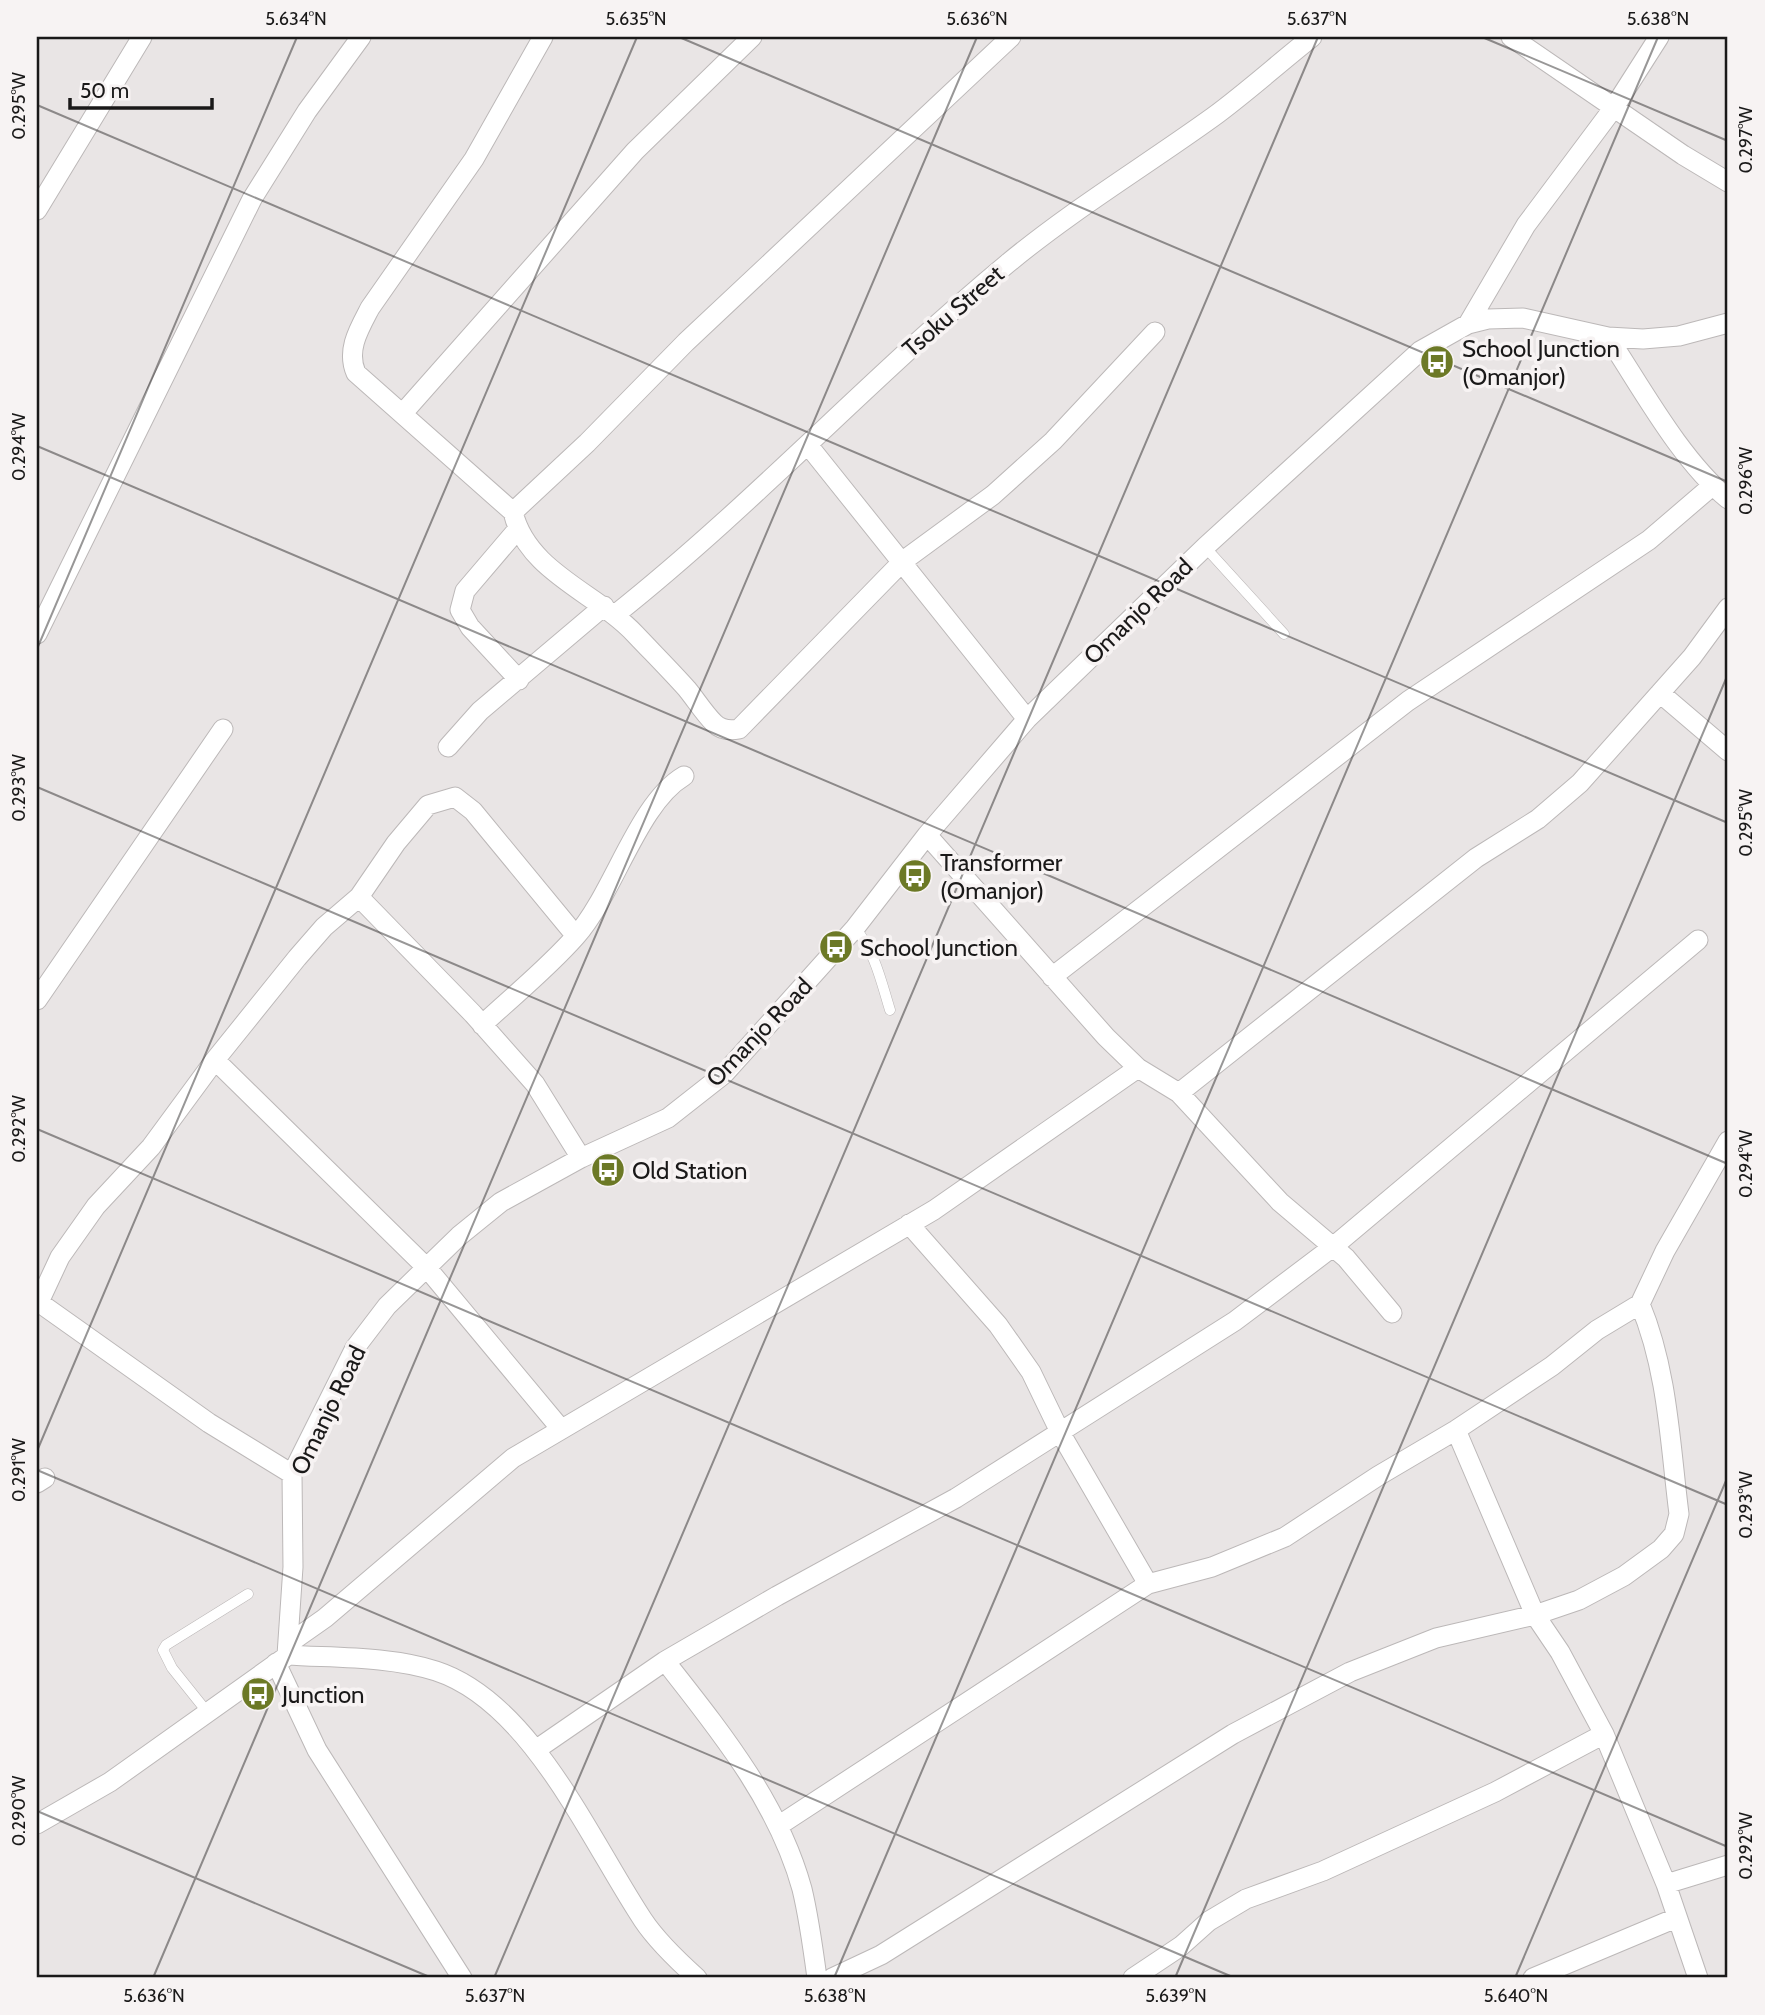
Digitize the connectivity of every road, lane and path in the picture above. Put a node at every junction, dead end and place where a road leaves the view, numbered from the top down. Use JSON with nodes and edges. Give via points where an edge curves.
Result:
{"nodes":[{"id":1,"x":142,"y":37,"type":"edge"},
{"id":2,"x":360,"y":37,"type":"edge"},
{"id":3,"x":543,"y":37,"type":"edge"},
{"id":4,"x":752,"y":37,"type":"edge"},
{"id":5,"x":1011,"y":37,"type":"edge"},
{"id":6,"x":1312,"y":37,"type":"edge"},
{"id":7,"x":1511,"y":37,"type":"edge"},
{"id":8,"x":1659,"y":37,"type":"edge"},
{"id":9,"x":1615,"y":106,"type":"junction"},
{"id":10,"x":1728,"y":182,"type":"edge"},
{"id":11,"x":37,"y":209,"type":"edge"},
{"id":12,"x":1728,"y":323,"type":"edge"},
{"id":13,"x":1468,"y":324,"type":"junction"},
{"id":14,"x":1155,"y":332,"type":"dead end"},
{"id":15,"x":1608,"y":337,"type":"junction"},
{"id":16,"x":403,"y":413,"type":"junction"},
{"id":17,"x":808,"y":445,"type":"junction"},
{"id":18,"x":1713,"y":486,"type":"junction"},
{"id":19,"x":1728,"y":499,"type":"edge"},
{"id":20,"x":515,"y":521,"type":"junction"},
{"id":21,"x":1205,"y":547,"type":"junction"},
{"id":22,"x":903,"y":561,"type":"junction"},
{"id":23,"x":1728,"y":608,"type":"edge"},
{"id":24,"x":610,"y":610,"type":"junction"},
{"id":25,"x":37,"y":634,"type":"edge"},
{"id":26,"x":1284,"y":634,"type":"dead end"},
{"id":27,"x":519,"y":680,"type":"junction"},
{"id":28,"x":1660,"y":693,"type":"junction"},
{"id":29,"x":1027,"y":719,"type":"junction"},
{"id":30,"x":223,"y":729,"type":"dead end"},
{"id":31,"x":448,"y":747,"type":"dead end"},
{"id":32,"x":1728,"y":751,"type":"edge"},
{"id":33,"x":684,"y":776,"type":"dead end"},
{"id":34,"x":927,"y":835,"type":"junction"},
{"id":35,"x":359,"y":897,"type":"junction"},
{"id":36,"x":855,"y":928,"type":"junction"},
{"id":37,"x":576,"y":936,"type":"junction"},
{"id":38,"x":1698,"y":940,"type":"dead end"},
{"id":39,"x":1052,"y":977,"type":"junction"},
{"id":40,"x":37,"y":1000,"type":"edge"},
{"id":41,"x":890,"y":1010,"type":"dead end"},
{"id":42,"x":482,"y":1025,"type":"junction"},
{"id":43,"x":215,"y":1060,"type":"junction"},
{"id":44,"x":1138,"y":1068,"type":"junction"},
{"id":45,"x":1178,"y":1093,"type":"junction"},
{"id":46,"x":1728,"y":1141,"type":"edge"},
{"id":47,"x":581,"y":1158,"type":"junction"},
{"id":48,"x":909,"y":1224,"type":"junction"},
{"id":49,"x":1334,"y":1246,"type":"junction"},
{"id":50,"x":427,"y":1268,"type":"junction"},
{"id":51,"x":38,"y":1302,"type":"edge"},
{"id":52,"x":1640,"y":1304,"type":"junction"},
{"id":53,"x":1392,"y":1313,"type":"dead end"},
{"id":54,"x":561,"y":1429,"type":"junction"},
{"id":55,"x":1456,"y":1430,"type":"junction"},
{"id":56,"x":1061,"y":1434,"type":"junction"},
{"id":57,"x":292,"y":1474,"type":"junction"},
{"id":58,"x":1148,"y":1584,"type":"junction"},
{"id":59,"x":248,"y":1594,"type":"dead end"},
{"id":60,"x":1535,"y":1615,"type":"junction"},
{"id":61,"x":284,"y":1654,"type":"junction"},
{"id":62,"x":665,"y":1661,"type":"junction"},
{"id":63,"x":208,"y":1713,"type":"junction"},
{"id":64,"x":1604,"y":1734,"type":"junction"},
{"id":65,"x":537,"y":1749,"type":"junction"},
{"id":66,"x":37,"y":1824,"type":"edge"},
{"id":67,"x":778,"y":1826,"type":"junction"},
{"id":68,"x":1728,"y":1865,"type":"edge"},
{"id":69,"x":1666,"y":1884,"type":"junction"},
{"id":70,"x":1676,"y":1918,"type":"junction"},
{"id":71,"x":462,"y":1978,"type":"edge"},
{"id":72,"x":697,"y":1978,"type":"edge"},
{"id":73,"x":817,"y":1978,"type":"edge"},
{"id":74,"x":832,"y":1978,"type":"edge"},
{"id":75,"x":1133,"y":1978,"type":"edge"},
{"id":76,"x":1533,"y":1978,"type":"edge"},
{"id":77,"x":1698,"y":1978,"type":"edge"}],
"edges":[{"from":1,"to":11,"type":"street"},
{"from":2,"to":25,"type":"street","via":[[252,199]]},
{"from":3,"to":16,"type":"street","via":[[474,159],[358,330],[351,350],[356,373]]},
{"from":4,"to":16,"type":"street","via":[[626,161]]},
{"from":5,"to":20,"type":"street","via":[[686,342]]},
{"from":6,"to":17,"type":"street","name":"Tsoku Street","via":[[1215,116],[1079,208],[1010,262],[937,323]]},
{"from":7,"to":9,"type":"street"},
{"from":8,"to":9,"type":"street"},
{"from":9,"to":10,"type":"street"},
{"from":9,"to":13,"type":"street","via":[[1526,225]]},
{"from":12,"to":15,"type":"street","name":"Omanjo Road","via":[[1679,336]]},
{"from":13,"to":15,"type":"street","name":"Omanjo Road","via":[[1523,318]]},
{"from":13,"to":21,"type":"street","name":"Omanjo Road","via":[[1420,351]]},
{"from":14,"to":22,"type":"street","via":[[1053,441],[993,495]]},
{"from":15,"to":18,"type":"street"},
{"from":16,"to":20,"type":"street"},
{"from":17,"to":22,"type":"street"},
{"from":17,"to":24,"type":"street","name":"Tsoku Street","via":[[674,568]]},
{"from":18,"to":19,"type":"street"},
{"from":18,"to":39,"type":"street","via":[[1649,540],[1408,701]]},
{"from":20,"to":24,"type":"street","via":[[560,577]]},
{"from":20,"to":27,"type":"street","via":[[465,591],[460,610]]},
{"from":21,"to":26,"type":"lane"},
{"from":21,"to":29,"type":"street","name":"Omanjo Road"},
{"from":22,"to":24,"type":"street","via":[[739,729],[727,731],[715,724]]},
{"from":22,"to":29,"type":"street"},
{"from":23,"to":28,"type":"street"},
{"from":24,"to":27,"type":"street","name":"Tsoku Street"},
{"from":27,"to":31,"type":"street","name":"Tsoku Street","via":[[480,711]]},
{"from":28,"to":32,"type":"street"},
{"from":28,"to":45,"type":"street","via":[[1580,783],[1538,819],[1476,858]]},
{"from":29,"to":34,"type":"street","name":"Omanjo Road"},
{"from":30,"to":40,"type":"street"},
{"from":33,"to":37,"type":"street","via":[[661,794]]},
{"from":34,"to":36,"type":"street","name":"Omanjo Road"},
{"from":34,"to":39,"type":"street"},
{"from":35,"to":37,"type":"street","via":[[428,805],[455,797],[472,811]]},
{"from":35,"to":42,"type":"street"},
{"from":35,"to":43,"type":"street","via":[[324,927]]},
{"from":36,"to":41,"type":"lane","via":[[875,961]]},
{"from":36,"to":47,"type":"street","name":"Omanjo Road","via":[[724,1074],[696,1098],[668,1118]]},
{"from":37,"to":42,"type":"street"},
{"from":38,"to":49,"type":"street"},
{"from":39,"to":44,"type":"street"},
{"from":42,"to":47,"type":"street","via":[[535,1084]]},
{"from":43,"to":50,"type":"street"},
{"from":43,"to":51,"type":"street","via":[[151,1147],[96,1206],[60,1257]]},
{"from":44,"to":45,"type":"street"},
{"from":44,"to":48,"type":"street"},
{"from":45,"to":49,"type":"street","via":[[1280,1202]]},
{"from":46,"to":52,"type":"street"},
{"from":47,"to":50,"type":"street","name":"Omanjo Road","via":[[501,1202]]},
{"from":48,"to":54,"type":"street"},
{"from":48,"to":56,"type":"street","via":[[998,1325],[1031,1372]]},
{"from":49,"to":53,"type":"street"},
{"from":49,"to":56,"type":"street","via":[[1236,1321]]},
{"from":50,"to":54,"type":"street"},
{"from":50,"to":57,"type":"street","name":"Omanjo Road","via":[[387,1306],[355,1348]]},
{"from":51,"to":57,"type":"street","via":[[209,1423]]},
{"from":52,"to":55,"type":"street"},
{"from":52,"to":60,"type":"street","via":[[1664,1386],[1679,1514],[1674,1534],[1624,1576],[1579,1600]]},
{"from":54,"to":61,"type":"street","via":[[513,1458]]},
{"from":55,"to":58,"type":"street","via":[[1285,1537],[1212,1567]]},
{"from":55,"to":60,"type":"street"},
{"from":56,"to":58,"type":"street"},
{"from":56,"to":62,"type":"street","via":[[879,1543]]},
{"from":57,"to":61,"type":"street","name":"Omanjo Road","via":[[293,1567]]},
{"from":58,"to":67,"type":"street"},
{"from":59,"to":63,"type":"lane","via":[[163,1650]]},
{"from":60,"to":64,"type":"street"},
{"from":60,"to":74,"type":"street","via":[[1436,1638],[1350,1672],[1233,1734],[881,1955]]},
{"from":61,"to":63,"type":"street"},
{"from":61,"to":65,"type":"street","via":[[436,1671],[475,1690]]},
{"from":61,"to":71,"type":"street","via":[[317,1750]]},
{"from":62,"to":65,"type":"street"},
{"from":62,"to":67,"type":"street","via":[[729,1742]]},
{"from":63,"to":66,"type":"street","via":[[110,1782]]},
{"from":64,"to":69,"type":"street"},
{"from":64,"to":75,"type":"street","via":[[1495,1792],[1323,1871],[1246,1899]]},
{"from":65,"to":72,"type":"street","via":[[643,1921]]},
{"from":67,"to":73,"type":"street","via":[[801,1888]]},
{"from":68,"to":69,"type":"street"},
{"from":69,"to":70,"type":"street"},
{"from":70,"to":76,"type":"street"},
{"from":70,"to":77,"type":"street"}]}
